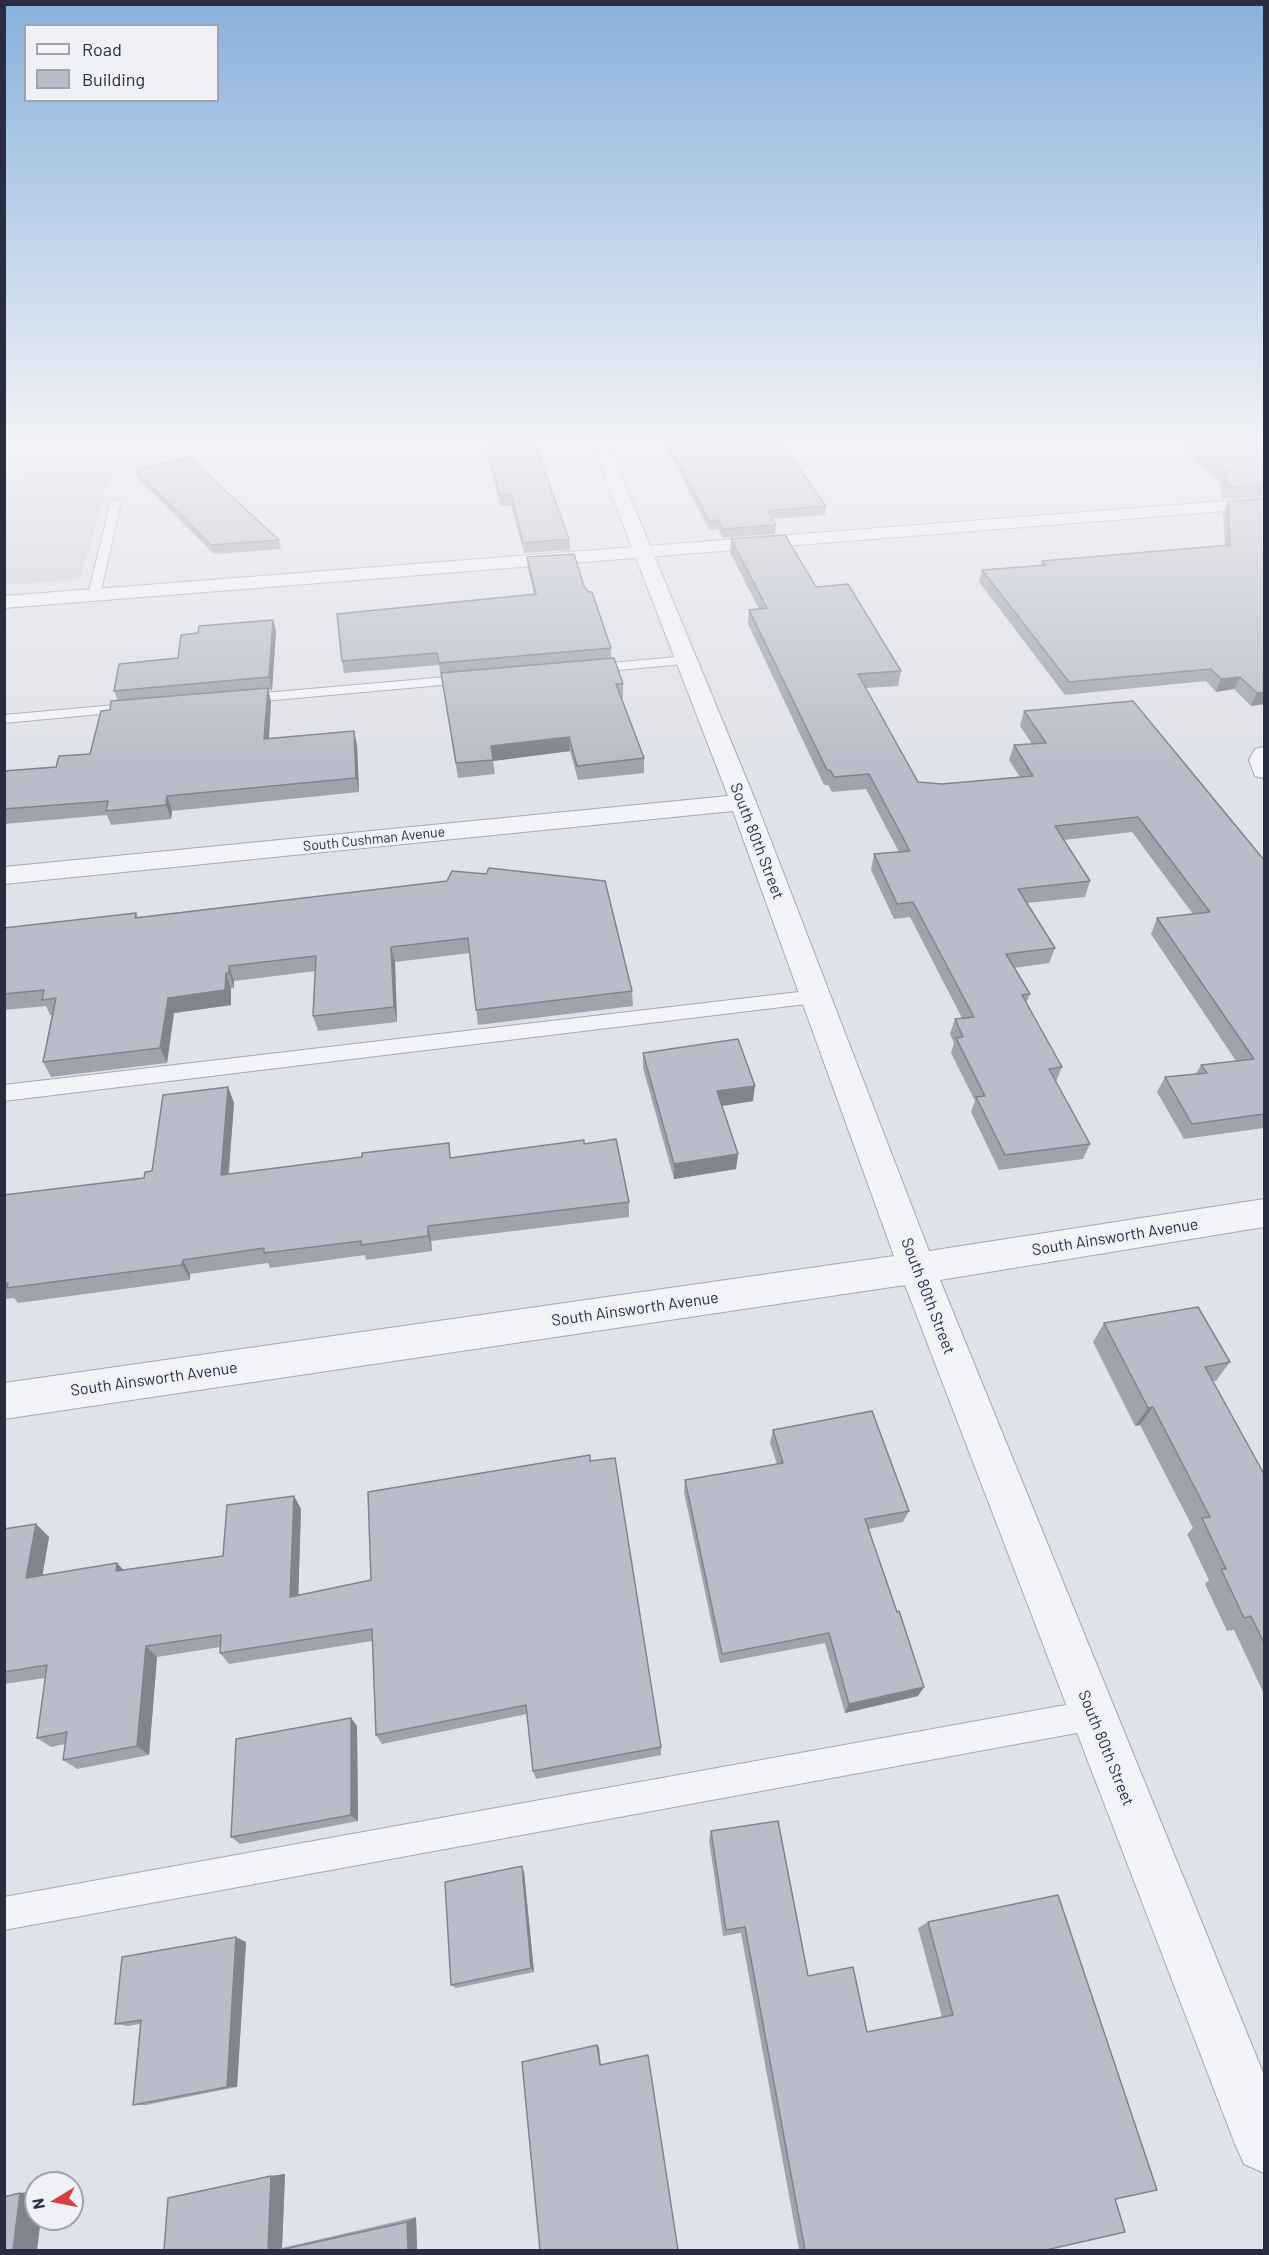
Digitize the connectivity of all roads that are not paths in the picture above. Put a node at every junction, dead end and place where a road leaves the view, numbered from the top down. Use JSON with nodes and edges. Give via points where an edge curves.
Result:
{"nodes":[{"id":1,"x":104,"y":549,"type":"edge"},
{"id":2,"x":680,"y":549,"type":"edge"},
{"id":3,"x":645,"y":552,"type":"junction"},
{"id":4,"x":93,"y":595,"type":"junction"},
{"id":5,"x":4,"y":602,"type":"edge"},
{"id":6,"x":688,"y":660,"type":"junction"},
{"id":7,"x":570,"y":670,"type":"edge"},
{"id":8,"x":488,"y":678,"type":"edge"},
{"id":9,"x":228,"y":700,"type":"edge"},
{"id":10,"x":158,"y":706,"type":"edge"},
{"id":11,"x":4,"y":719,"type":"edge"},
{"id":12,"x":743,"y":802,"type":"junction"},
{"id":13,"x":4,"y":876,"type":"edge"},
{"id":14,"x":816,"y":997,"type":"junction"},
{"id":15,"x":4,"y":1093,"type":"edge"},
{"id":16,"x":1264,"y":1213,"type":"edge"},
{"id":17,"x":917,"y":1268,"type":"junction"},
{"id":18,"x":4,"y":1401,"type":"edge"},
{"id":19,"x":1093,"y":1715,"type":"junction"},
{"id":20,"x":4,"y":1914,"type":"edge"},
{"id":21,"x":1264,"y":2144,"type":"edge"}],
"edges":[{"from":1,"to":4,"type":"lane"},
{"from":2,"to":3,"type":"street"},
{"from":3,"to":4,"type":"street"},
{"from":3,"to":6,"type":"street","name":"South 80th Street"},
{"from":4,"to":5,"type":"street"},
{"from":6,"to":7,"type":"lane"},
{"from":6,"to":12,"type":"street","name":"South 80th Street"},
{"from":8,"to":9,"type":"lane"},
{"from":10,"to":11,"type":"lane"},
{"from":12,"to":13,"type":"street","name":"South Cushman Avenue"},
{"from":12,"to":14,"type":"street","name":"South 80th Street"},
{"from":14,"to":15,"type":"lane"},
{"from":14,"to":17,"type":"street","name":"South 80th Street"},
{"from":16,"to":17,"type":"street","name":"South Ainsworth Avenue"},
{"from":17,"to":18,"type":"street","name":"South Ainsworth Avenue"},
{"from":17,"to":19,"type":"street","name":"South 80th Street"},
{"from":19,"to":20,"type":"lane"},
{"from":19,"to":21,"type":"street","name":"South 80th Street"}]}
